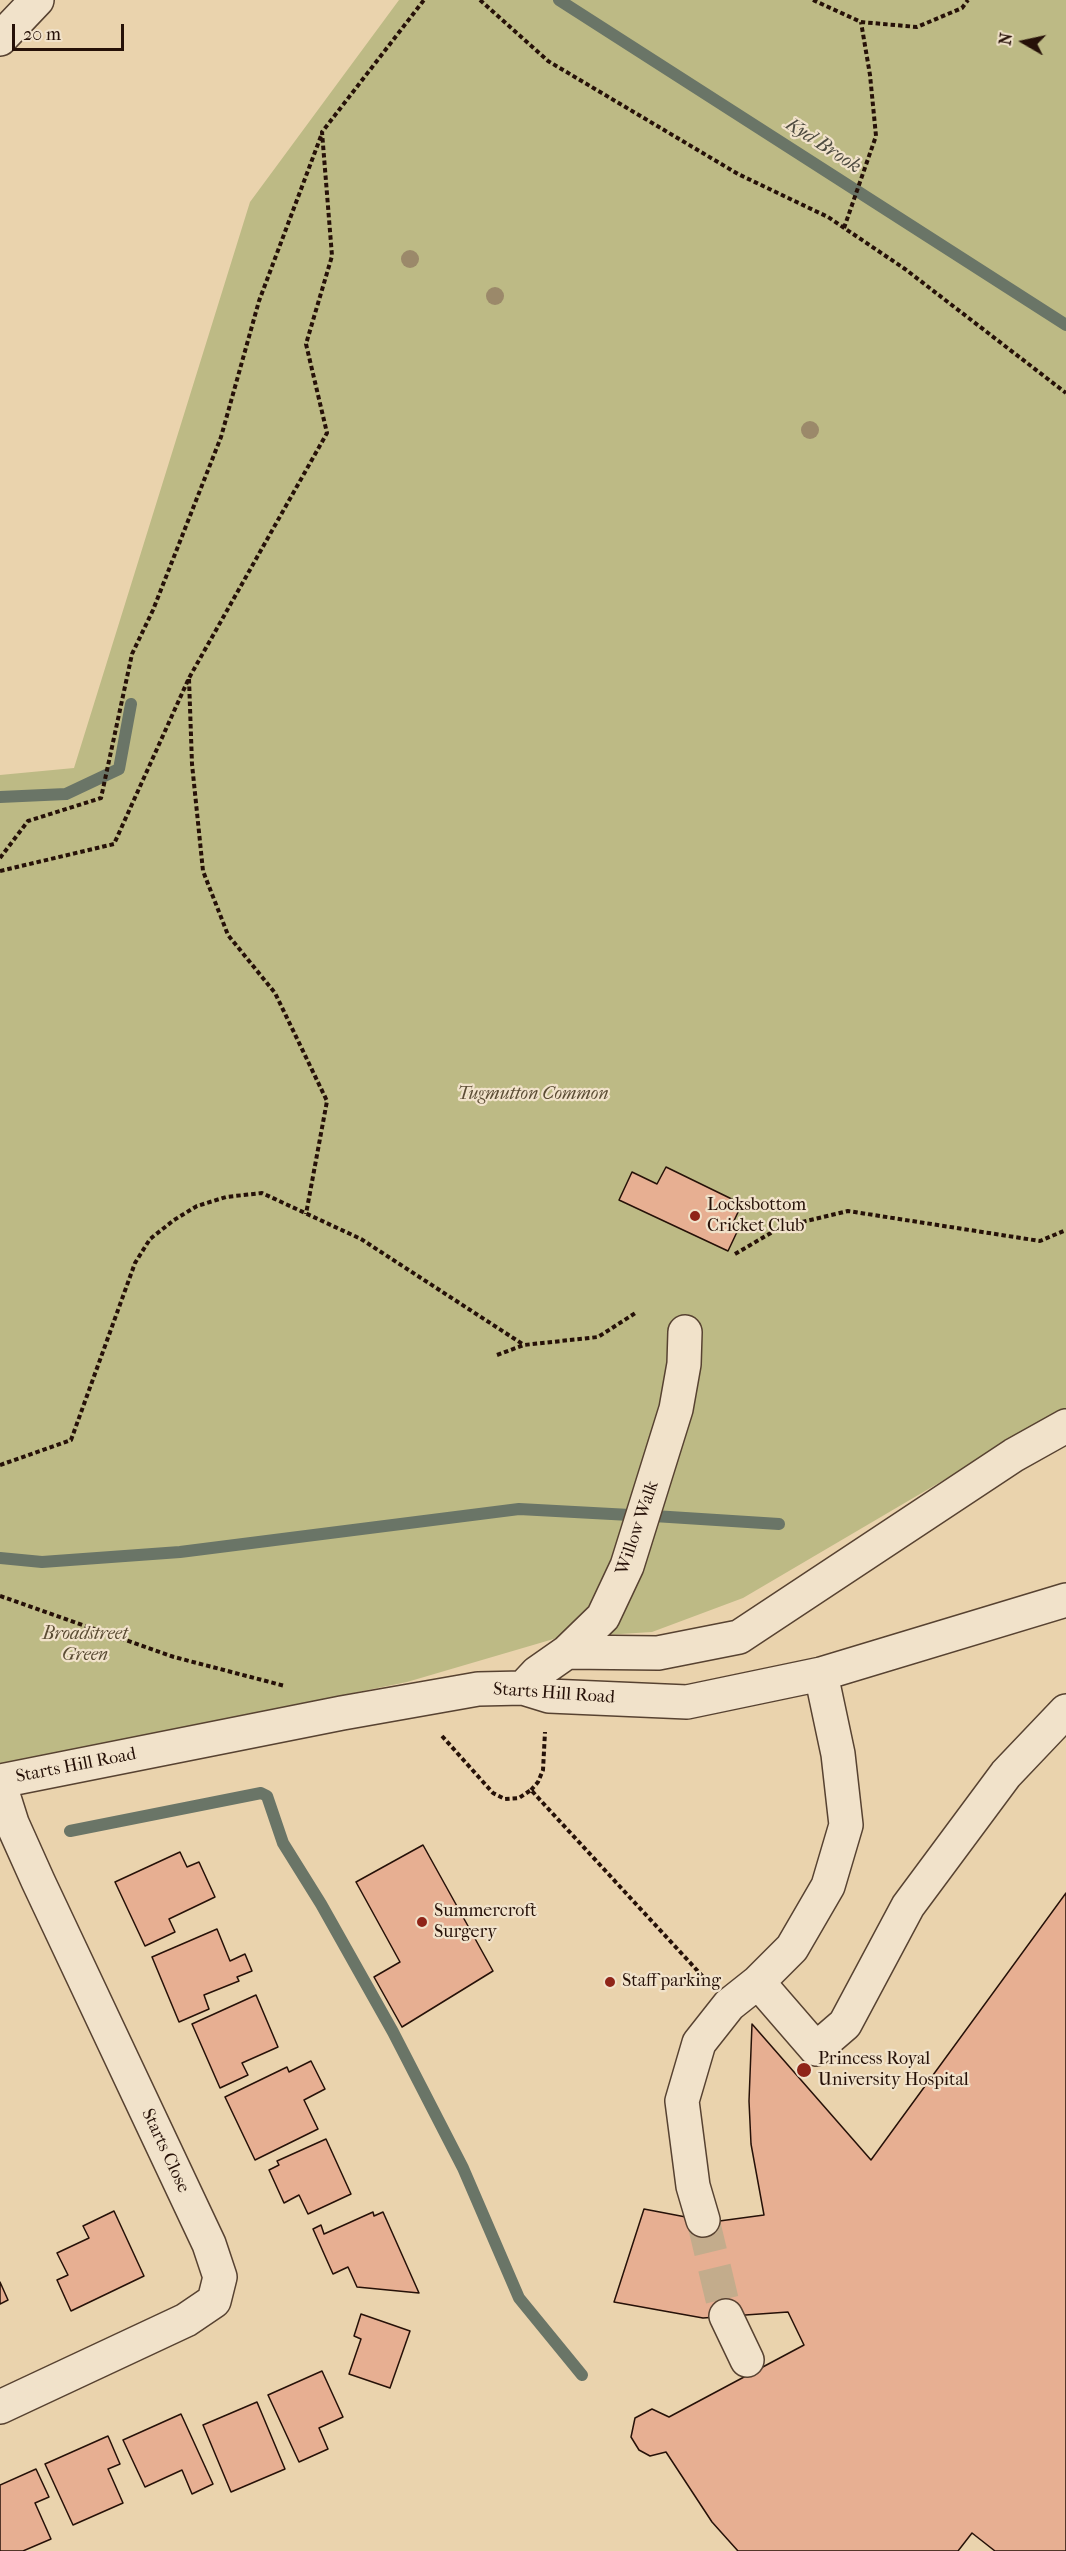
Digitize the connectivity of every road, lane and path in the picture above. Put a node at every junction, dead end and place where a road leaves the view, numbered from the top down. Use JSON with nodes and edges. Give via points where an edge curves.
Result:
{"nodes":[{"id":1,"x":37,"y":0,"type":"edge"},
{"id":2,"x":424,"y":0,"type":"edge"},
{"id":3,"x":480,"y":0,"type":"edge"},
{"id":4,"x":813,"y":0,"type":"edge"},
{"id":5,"x":968,"y":0,"type":"edge"},
{"id":6,"x":861,"y":22,"type":"junction"},
{"id":7,"x":0,"y":39,"type":"edge"},
{"id":8,"x":322,"y":132,"type":"junction"},
{"id":9,"x":844,"y":228,"type":"junction"},
{"id":10,"x":1066,"y":393,"type":"edge"},
{"id":11,"x":189,"y":678,"type":"junction"},
{"id":12,"x":0,"y":858,"type":"edge"},
{"id":13,"x":0,"y":871,"type":"edge"},
{"id":14,"x":306,"y":1214,"type":"junction"},
{"id":15,"x":1066,"y":1230,"type":"edge"},
{"id":16,"x":735,"y":1254,"type":"dead end"},
{"id":17,"x":637,"y":1312,"type":"dead end"},
{"id":18,"x":685,"y":1332,"type":"dead end"},
{"id":19,"x":524,"y":1345,"type":"junction"},
{"id":20,"x":497,"y":1355,"type":"dead end"},
{"id":21,"x":1066,"y":1426,"type":"edge"},
{"id":22,"x":0,"y":1465,"type":"edge"},
{"id":23,"x":0,"y":1596,"type":"edge"},
{"id":24,"x":1066,"y":1600,"type":"edge"},
{"id":25,"x":567,"y":1652,"type":"junction"},
{"id":26,"x":821,"y":1674,"type":"junction"},
{"id":27,"x":289,"y":1687,"type":"dead end"},
{"id":28,"x":524,"y":1688,"type":"junction"},
{"id":29,"x":1066,"y":1711,"type":"edge"},
{"id":30,"x":544,"y":1725,"type":"dead end"},
{"id":31,"x":442,"y":1736,"type":"dead end"},
{"id":32,"x":0,"y":1783,"type":"edge"},
{"id":33,"x":531,"y":1790,"type":"junction"},
{"id":34,"x":758,"y":1982,"type":"junction"},
{"id":35,"x":729,"y":2006,"type":"junction"},
{"id":36,"x":703,"y":2220,"type":"tunnel mouth"},
{"id":37,"x":726,"y":2316,"type":"tunnel mouth"},
{"id":38,"x":747,"y":2360,"type":"dead end"},
{"id":39,"x":0,"y":2407,"type":"edge"}],
"edges":[{"from":1,"to":7,"type":"street"},
{"from":2,"to":8,"type":"path"},
{"from":3,"to":9,"type":"path","via":[[549,61],[738,174]]},
{"from":4,"to":6,"type":"path"},
{"from":5,"to":6,"type":"path","via":[[962,8],[917,27]]},
{"from":6,"to":9,"type":"path","via":[[876,136]]},
{"from":8,"to":11,"type":"path","via":[[332,256],[306,344],[327,433]]},
{"from":8,"to":12,"type":"path","via":[[259,301],[221,437],[132,654],[101,798],[28,821]]},
{"from":9,"to":10,"type":"path"},
{"from":11,"to":13,"type":"path","via":[[114,844]]},
{"from":11,"to":14,"type":"path","via":[[192,764],[204,871],[228,935],[275,993],[327,1101]]},
{"from":14,"to":19,"type":"path","via":[[361,1239]]},
{"from":14,"to":22,"type":"path","via":[[262,1193],[226,1197],[197,1206],[150,1239],[135,1263],[71,1440]]},
{"from":15,"to":16,"type":"path","via":[[1040,1241],[848,1211],[782,1227]]},
{"from":17,"to":19,"type":"path","via":[[598,1337]]},
{"from":18,"to":25,"type":"street","name":"Willow Walk","via":[[676,1409],[627,1566],[603,1617]]},
{"from":19,"to":20,"type":"path"},
{"from":21,"to":25,"type":"street","via":[[1014,1455],[739,1637],[658,1653]]},
{"from":23,"to":27,"type":"path","via":[[174,1656]]},
{"from":24,"to":26,"type":"street","name":"Starts Hill Road"},
{"from":25,"to":28,"type":"street","name":"Willow Walk","via":[[537,1673]]},
{"from":26,"to":28,"type":"street","name":"Starts Hill Road","via":[[687,1702],[549,1696]]},
{"from":26,"to":34,"type":"street","via":[[838,1754],[846,1825],[828,1886],[792,1948]]},
{"from":28,"to":32,"type":"street","name":"Starts Hill Road","via":[[478,1689],[351,1711]]},
{"from":29,"to":34,"type":"street","via":[[1006,1774],[908,1906],[845,2024],[816,2049]]},
{"from":30,"to":33,"type":"path","via":[[543,1770]]},
{"from":31,"to":33,"type":"path","via":[[493,1793],[505,1799],[519,1798]]},
{"from":32,"to":39,"type":"street","name":"Starts Close","via":[[12,1823],[209,2244],[220,2277],[214,2301],[186,2320]]},
{"from":33,"to":35,"type":"path"},
{"from":34,"to":35,"type":"street"},
{"from":35,"to":36,"type":"street","via":[[699,2043],[682,2101],[693,2186]]},
{"from":37,"to":38,"type":"street"}]}
